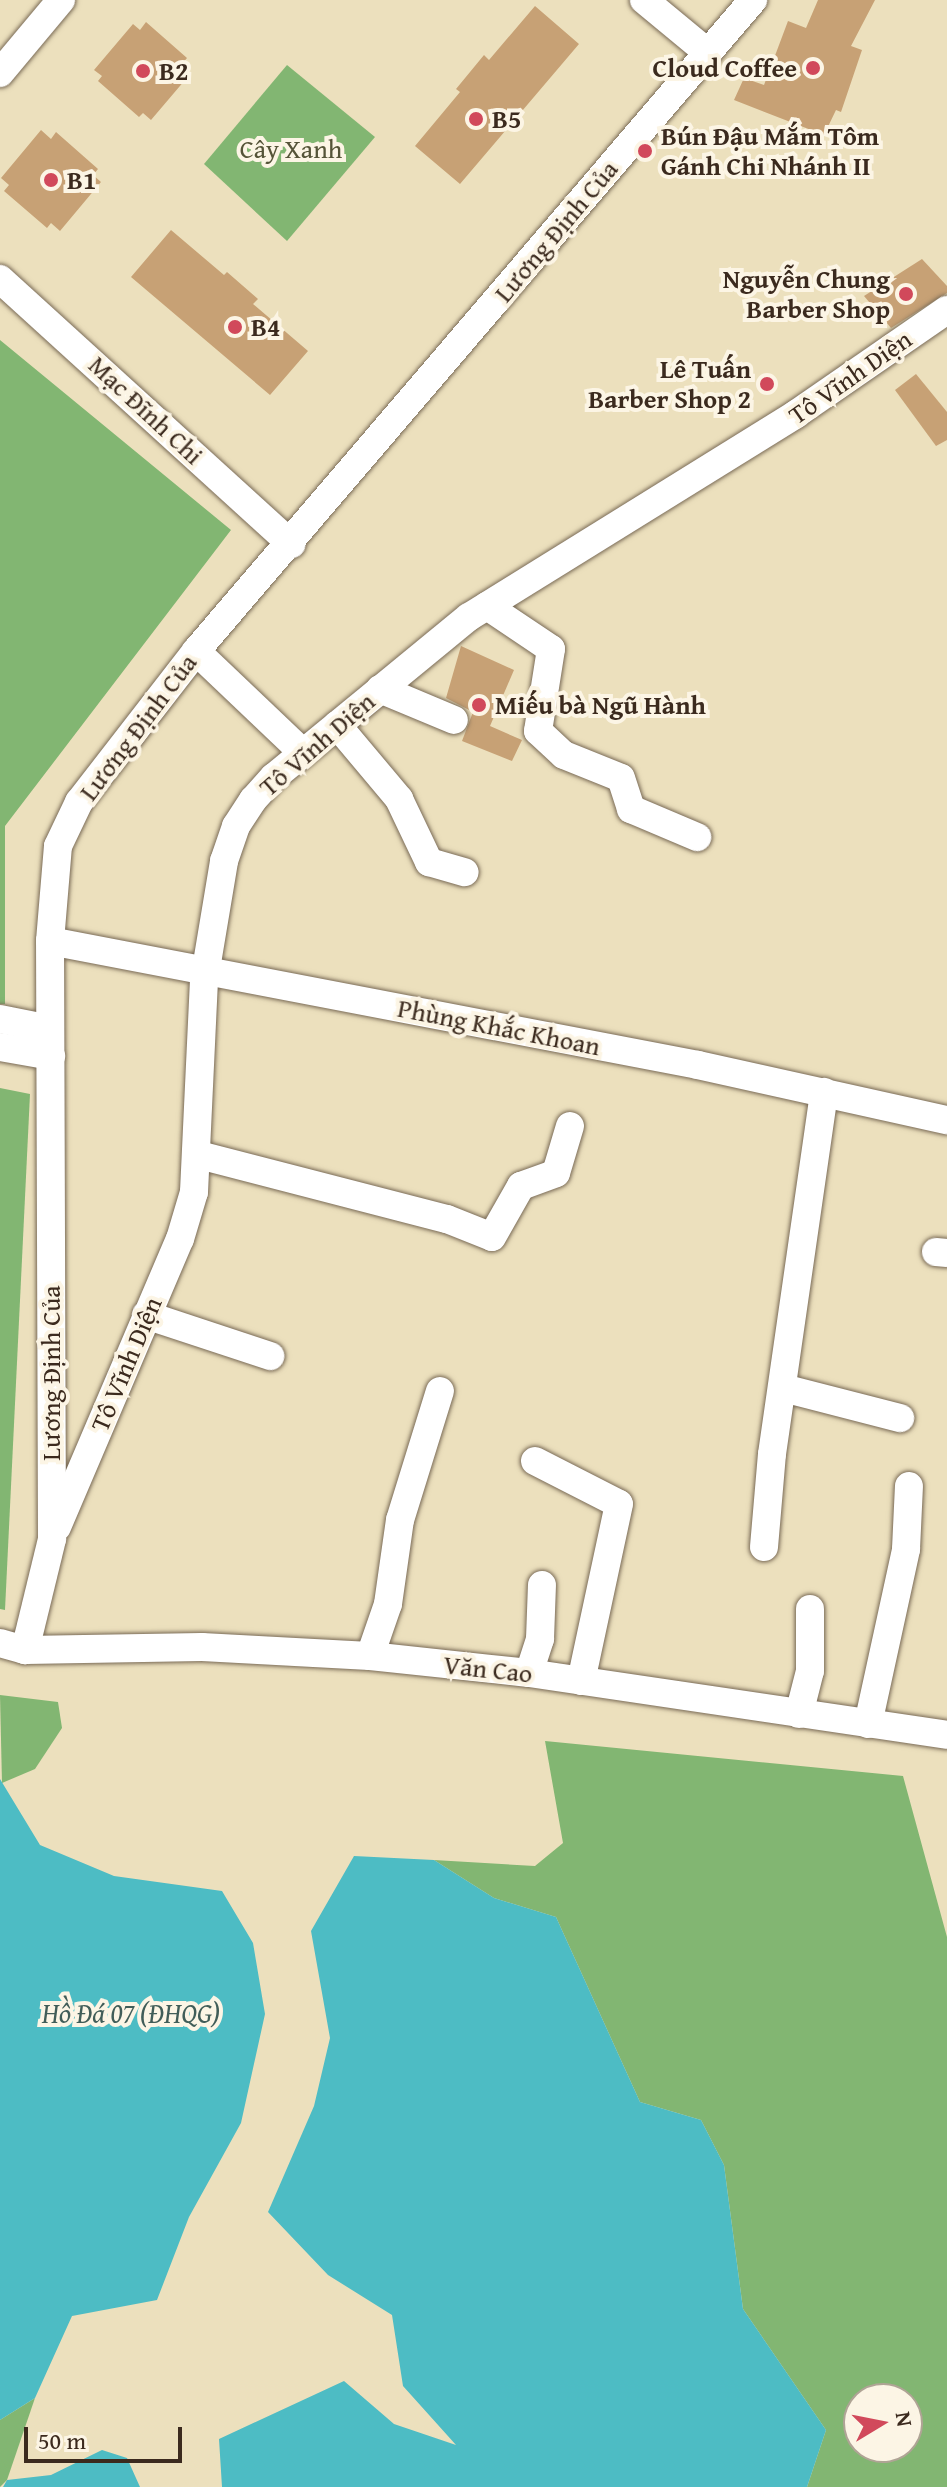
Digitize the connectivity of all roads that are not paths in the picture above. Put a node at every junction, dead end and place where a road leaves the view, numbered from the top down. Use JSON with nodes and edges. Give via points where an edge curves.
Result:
{"nodes":[{"id":1,"x":61,"y":0,"type":"edge"},
{"id":2,"x":644,"y":0,"type":"edge"},
{"id":3,"x":753,"y":0,"type":"edge"},
{"id":4,"x":708,"y":53,"type":"junction"},
{"id":5,"x":5,"y":56,"type":"edge"},
{"id":6,"x":0,"y":279,"type":"edge"},
{"id":7,"x":947,"y":310,"type":"edge"},
{"id":8,"x":291,"y":544,"type":"junction"},
{"id":9,"x":487,"y":606,"type":"junction"},
{"id":10,"x":196,"y":651,"type":"junction"},
{"id":11,"x":380,"y":689,"type":"junction"},
{"id":12,"x":454,"y":720,"type":"dead end"},
{"id":13,"x":337,"y":725,"type":"junction"},
{"id":14,"x":303,"y":753,"type":"junction"},
{"id":15,"x":697,"y":837,"type":"dead end"},
{"id":16,"x":465,"y":872,"type":"dead end"},
{"id":17,"x":50,"y":941,"type":"junction"},
{"id":18,"x":206,"y":971,"type":"junction"},
{"id":19,"x":0,"y":1019,"type":"edge"},
{"id":20,"x":51,"y":1042,"type":"junction"},
{"id":21,"x":0,"y":1047,"type":"edge"},
{"id":22,"x":824,"y":1092,"type":"junction"},
{"id":23,"x":947,"y":1120,"type":"edge"},
{"id":24,"x":570,"y":1126,"type":"dead end"},
{"id":25,"x":199,"y":1155,"type":"junction"},
{"id":26,"x":146,"y":1315,"type":"junction"},
{"id":27,"x":270,"y":1356,"type":"dead end"},
{"id":28,"x":783,"y":1388,"type":"junction"},
{"id":29,"x":440,"y":1391,"type":"dead end"},
{"id":30,"x":900,"y":1418,"type":"dead end"},
{"id":31,"x":535,"y":1461,"type":"dead end"},
{"id":32,"x":909,"y":1486,"type":"dead end"},
{"id":33,"x":52,"y":1539,"type":"junction"},
{"id":34,"x":764,"y":1547,"type":"dead end"},
{"id":35,"x":542,"y":1585,"type":"dead end"},
{"id":36,"x":810,"y":1609,"type":"dead end"},
{"id":37,"x":13,"y":1646,"type":"edge"},
{"id":38,"x":370,"y":1656,"type":"junction"},
{"id":39,"x":529,"y":1673,"type":"junction"},
{"id":40,"x":581,"y":1681,"type":"junction"},
{"id":41,"x":799,"y":1714,"type":"junction"},
{"id":42,"x":868,"y":1724,"type":"junction"},
{"id":43,"x":947,"y":1735,"type":"edge"}],
"edges":[{"from":1,"to":5,"type":"street"},
{"from":2,"to":4,"type":"street"},
{"from":3,"to":4,"type":"street","name":"Lương Định Của"},
{"from":4,"to":8,"type":"street","name":"Lương Định Của"},
{"from":6,"to":8,"type":"street","name":"Mạc Đĩnh Chi"},
{"from":7,"to":9,"type":"street","name":"Tô Vĩnh Diện","via":[[796,414]]},
{"from":8,"to":10,"type":"street","name":"Lương Định Của"},
{"from":9,"to":11,"type":"street","name":"Tô Vĩnh Diện"},
{"from":9,"to":15,"type":"street","via":[[551,649],[538,731],[564,755],[621,778],[631,809]]},
{"from":10,"to":14,"type":"street"},
{"from":10,"to":17,"type":"street","name":"Lương Định Của","via":[[79,802],[58,846]]},
{"from":11,"to":12,"type":"street"},
{"from":11,"to":13,"type":"street","name":"Tô Vĩnh Diện"},
{"from":13,"to":14,"type":"street","name":"Tô Vĩnh Diện"},
{"from":13,"to":16,"type":"street","via":[[399,799],[429,862]]},
{"from":14,"to":18,"type":"street","name":"Tô Vĩnh Diện","via":[[263,788],[236,826],[224,861]]},
{"from":17,"to":18,"type":"street","name":"Phùng Khắc Khoan"},
{"from":17,"to":20,"type":"street","name":"Lương Định Của"},
{"from":18,"to":22,"type":"street","name":"Phùng Khắc Khoan"},
{"from":18,"to":25,"type":"street","name":"Tô Vĩnh Diện"},
{"from":19,"to":20,"type":"street"},
{"from":20,"to":21,"type":"street"},
{"from":20,"to":33,"type":"street","name":"Lương Định Của"},
{"from":22,"to":23,"type":"street","name":"Phùng Khắc Khoan"},
{"from":22,"to":28,"type":"street"},
{"from":24,"to":25,"type":"street","via":[[556,1173],[521,1186],[492,1237],[447,1219]]},
{"from":25,"to":26,"type":"street","name":"Tô Vĩnh Diện","via":[[180,1239]]},
{"from":26,"to":27,"type":"street"},
{"from":26,"to":33,"type":"street","name":"Tô Vĩnh Diện"},
{"from":28,"to":30,"type":"street"},
{"from":28,"to":34,"type":"street"},
{"from":29,"to":38,"type":"street","via":[[400,1520],[388,1604]]},
{"from":31,"to":40,"type":"street","via":[[619,1504]]},
{"from":32,"to":42,"type":"street","via":[[906,1549]]},
{"from":33,"to":37,"type":"street","name":"Lương Định Của"},
{"from":35,"to":39,"type":"street","via":[[540,1639]]},
{"from":36,"to":41,"type":"street","via":[[810,1671]]},
{"from":37,"to":38,"type":"street","name":"Văn Cao","via":[[202,1647]]},
{"from":38,"to":39,"type":"street","name":"Văn Cao"},
{"from":39,"to":40,"type":"street","name":"Văn Cao"},
{"from":40,"to":41,"type":"street","name":"Văn Cao"},
{"from":41,"to":42,"type":"street","name":"Văn Cao"},
{"from":42,"to":43,"type":"street","name":"Văn Cao"}]}
